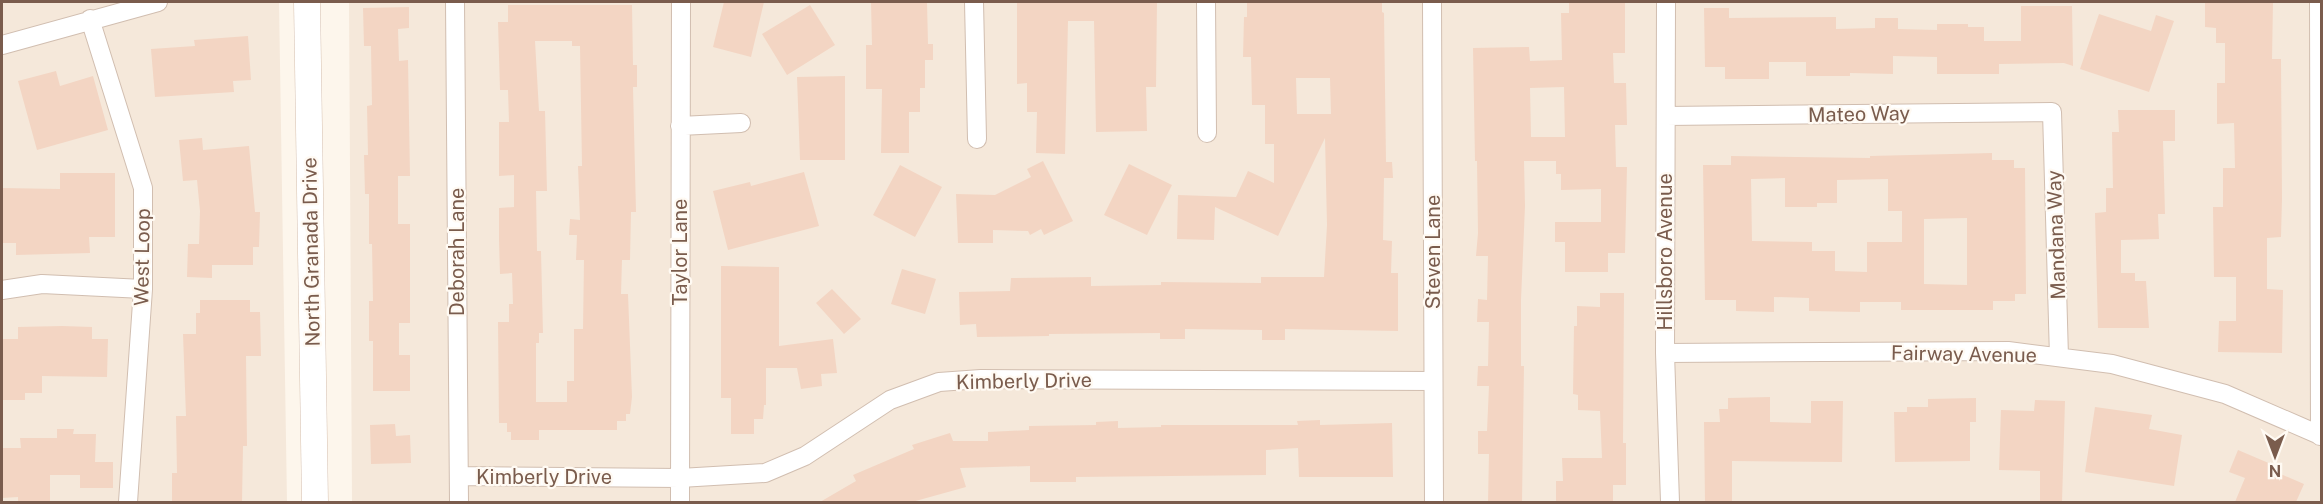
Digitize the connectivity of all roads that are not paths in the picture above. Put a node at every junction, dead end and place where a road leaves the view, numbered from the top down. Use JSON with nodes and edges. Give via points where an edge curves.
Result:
{"nodes":[{"id":1,"x":158,"y":2,"type":"edge"},
{"id":2,"x":307,"y":2,"type":"edge"},
{"id":3,"x":455,"y":2,"type":"edge"},
{"id":4,"x":681,"y":2,"type":"edge"},
{"id":5,"x":974,"y":2,"type":"edge"},
{"id":6,"x":1206,"y":2,"type":"edge"},
{"id":7,"x":1432,"y":2,"type":"edge"},
{"id":8,"x":1666,"y":2,"type":"edge"},
{"id":9,"x":2319,"y":2,"type":"edge"},
{"id":10,"x":90,"y":19,"type":"junction"},
{"id":11,"x":2,"y":45,"type":"edge"},
{"id":12,"x":2052,"y":112,"type":"joint"},
{"id":13,"x":1666,"y":116,"type":"junction"},
{"id":14,"x":741,"y":123,"type":"dead end"},
{"id":15,"x":680,"y":126,"type":"junction"},
{"id":16,"x":1207,"y":133,"type":"dead end"},
{"id":17,"x":977,"y":139,"type":"dead end"},
{"id":18,"x":143,"y":289,"type":"junction"},
{"id":19,"x":2,"y":290,"type":"edge"},
{"id":20,"x":1665,"y":353,"type":"junction"},
{"id":21,"x":2059,"y":357,"type":"junction"},
{"id":22,"x":1433,"y":381,"type":"junction"},
{"id":23,"x":2321,"y":436,"type":"edge"},
{"id":24,"x":459,"y":476,"type":"junction"},
{"id":25,"x":680,"y":478,"type":"junction"},
{"id":26,"x":128,"y":502,"type":"edge"},
{"id":27,"x":315,"y":502,"type":"edge"},
{"id":28,"x":459,"y":502,"type":"edge"},
{"id":29,"x":680,"y":502,"type":"edge"},
{"id":30,"x":1434,"y":502,"type":"edge"},
{"id":31,"x":1670,"y":502,"type":"edge"}],
"edges":[{"from":1,"to":10,"type":"street"},
{"from":2,"to":27,"type":"street","name":"North Granada Drive"},
{"from":3,"to":24,"type":"street","name":"Deborah Lane"},
{"from":4,"to":15,"type":"street","name":"Taylor Lane"},
{"from":5,"to":17,"type":"street"},
{"from":6,"to":16,"type":"street"},
{"from":7,"to":22,"type":"street","name":"Steven Lane"},
{"from":8,"to":13,"type":"street","name":"Hillsboro Avenue"},
{"from":9,"to":23,"type":"street"},
{"from":10,"to":11,"type":"street"},
{"from":10,"to":18,"type":"street","name":"West Loop","via":[[143,188]]},
{"from":12,"to":13,"type":"street","name":"Mateo Way"},
{"from":12,"to":21,"type":"street","name":"Mandana Way"},
{"from":13,"to":20,"type":"street","name":"Hillsboro Avenue"},
{"from":14,"to":15,"type":"street"},
{"from":15,"to":25,"type":"street","name":"Taylor Lane"},
{"from":18,"to":19,"type":"street","via":[[42,284]]},
{"from":18,"to":26,"type":"street","name":"West Loop"},
{"from":20,"to":21,"type":"street","name":"Fairway Avenue","via":[[2008,351]]},
{"from":20,"to":31,"type":"street","name":"Hillsboro Avenue"},
{"from":21,"to":23,"type":"street","name":"Fairway Avenue","via":[[2112,364],[2225,394]]},
{"from":22,"to":25,"type":"street","name":"Kimberly Drive","via":[[939,382],[890,400],[805,456],[765,474]]},
{"from":22,"to":30,"type":"street","name":"Steven Lane"},
{"from":24,"to":25,"type":"street","name":"Kimberly Drive"},
{"from":24,"to":28,"type":"street","name":"Deborah Lane"},
{"from":25,"to":29,"type":"street","name":"Taylor Lane"}]}
